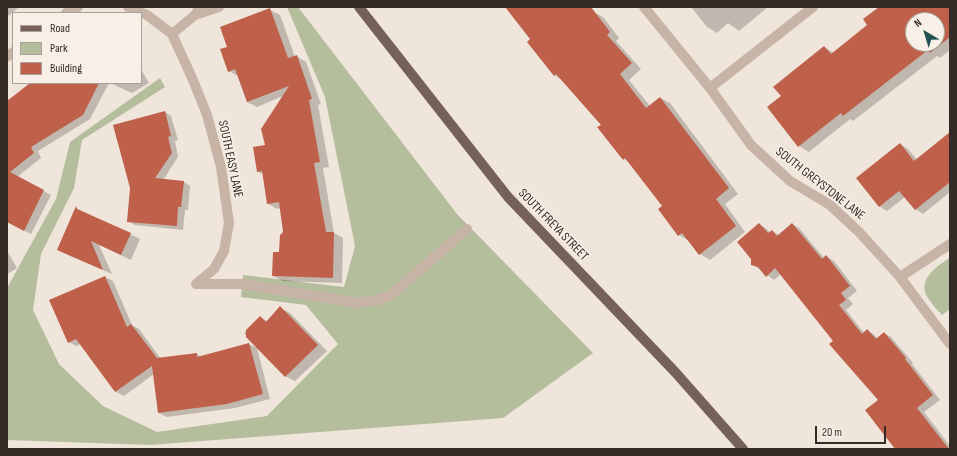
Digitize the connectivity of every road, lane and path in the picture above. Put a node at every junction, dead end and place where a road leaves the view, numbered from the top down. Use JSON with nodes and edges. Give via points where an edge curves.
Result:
{"nodes":[{"id":1,"x":78,"y":7,"type":"edge"},
{"id":2,"x":128,"y":7,"type":"edge"},
{"id":3,"x":219,"y":7,"type":"edge"},
{"id":4,"x":359,"y":7,"type":"edge"},
{"id":5,"x":644,"y":7,"type":"edge"},
{"id":6,"x":813,"y":7,"type":"edge"},
{"id":7,"x":198,"y":11,"type":"edge"},
{"id":8,"x":68,"y":12,"type":"edge"},
{"id":9,"x":142,"y":12,"type":"edge"},
{"id":10,"x":142,"y":12,"type":"edge"},
{"id":11,"x":172,"y":34,"type":"junction"},
{"id":12,"x":710,"y":88,"type":"junction"},
{"id":13,"x":467,"y":228,"type":"dead end"},
{"id":14,"x":950,"y":244,"type":"edge"},
{"id":15,"x":900,"y":277,"type":"junction"},
{"id":16,"x":950,"y":344,"type":"edge"},
{"id":17,"x":743,"y":449,"type":"edge"}],
"edges":[{"from":1,"to":8,"type":"street"},
{"from":2,"to":9,"type":"street"},
{"from":3,"to":7,"type":"street"},
{"from":4,"to":17,"type":"main road","name":"SOUTH FREYA STREET","via":[[508,197],[676,373]]},
{"from":5,"to":12,"type":"street","name":"SOUTH GREYSTONE LANE"},
{"from":6,"to":12,"type":"street"},
{"from":7,"to":11,"type":"street"},
{"from":10,"to":11,"type":"street"},
{"from":11,"to":13,"type":"street","name":"SOUTH EASY LANE","via":[[207,114],[221,167],[229,223],[224,251],[218,263],[196,284],[243,284],[356,302],[378,300],[391,294]]},
{"from":12,"to":15,"type":"street","name":"SOUTH GREYSTONE LANE","via":[[751,145],[790,181],[830,205]]},
{"from":14,"to":15,"type":"street"},
{"from":15,"to":16,"type":"street","name":"SOUTH GREYSTONE LANE"}]}
